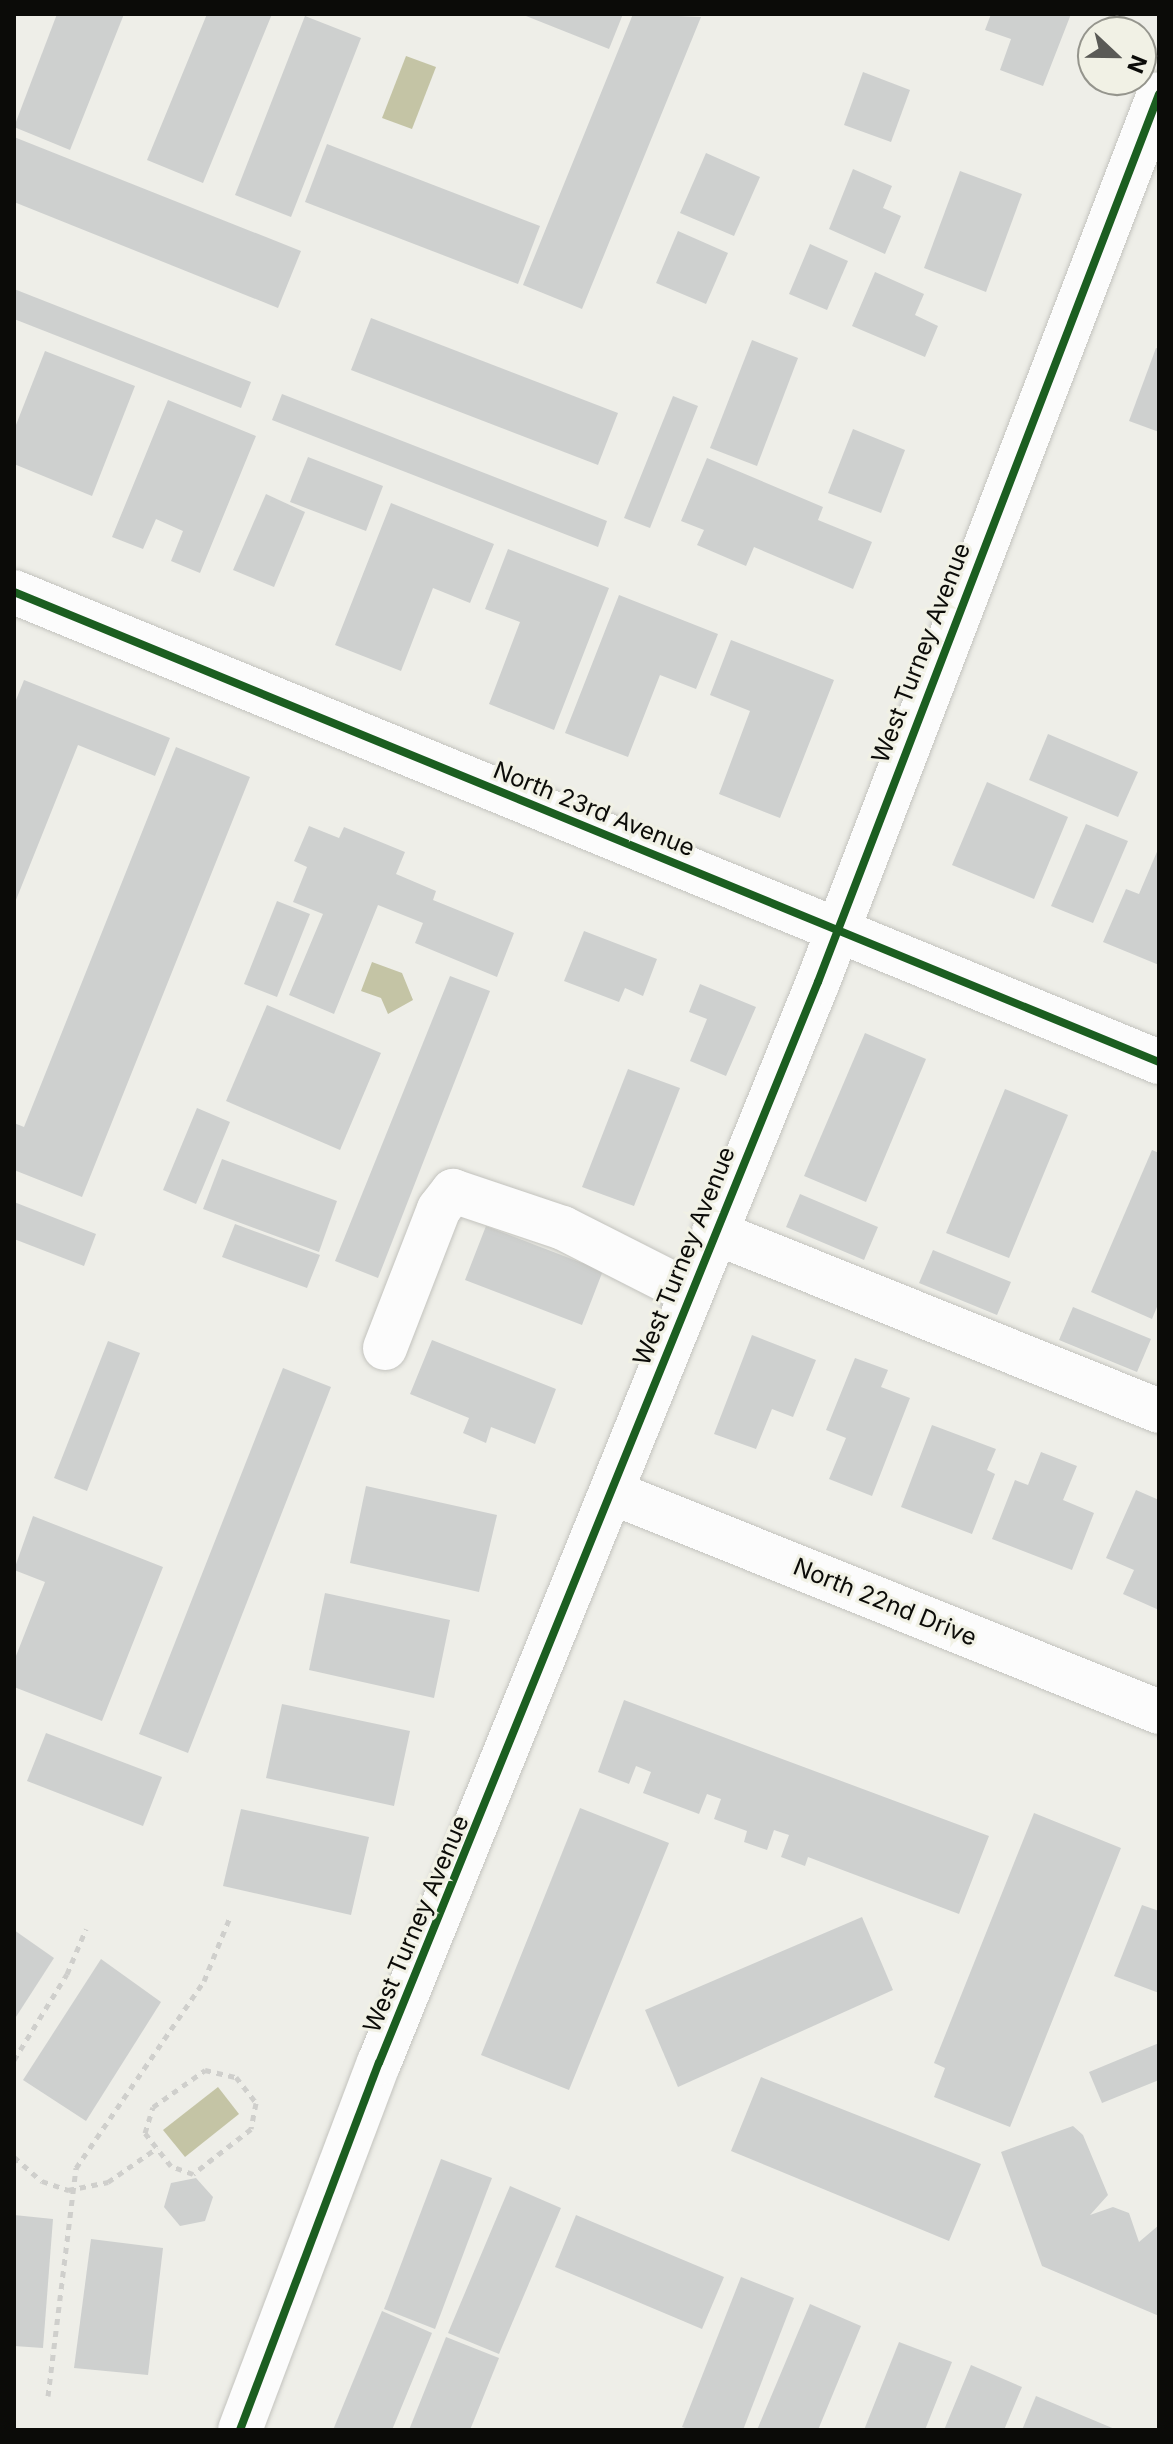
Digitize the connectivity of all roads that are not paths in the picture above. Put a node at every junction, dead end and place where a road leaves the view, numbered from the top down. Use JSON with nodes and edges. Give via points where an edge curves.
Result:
{"nodes":[{"id":1,"x":1159,"y":94,"type":"edge"},
{"id":2,"x":14,"y":592,"type":"edge"},
{"id":3,"x":835,"y":929,"type":"junction"},
{"id":4,"x":1159,"y":1062,"type":"edge"},
{"id":5,"x":714,"y":1232,"type":"junction"},
{"id":6,"x":689,"y":1292,"type":"junction"},
{"id":7,"x":385,"y":1348,"type":"dead end"},
{"id":8,"x":1159,"y":1411,"type":"edge"},
{"id":9,"x":611,"y":1492,"type":"junction"},
{"id":10,"x":1159,"y":1712,"type":"edge"},
{"id":11,"x":240,"y":2430,"type":"edge"}],
"edges":[{"from":1,"to":3,"type":"street","name":"West Turney Avenue"},
{"from":2,"to":3,"type":"street","name":"North 23rd Avenue"},
{"from":3,"to":4,"type":"street","name":"North 23rd Avenue"},
{"from":3,"to":5,"type":"street","name":"West Turney Avenue"},
{"from":5,"to":6,"type":"street","name":"West Turney Avenue"},
{"from":5,"to":8,"type":"street"},
{"from":6,"to":7,"type":"street","via":[[563,1228],[453,1191],[439,1209]]},
{"from":6,"to":9,"type":"street","name":"West Turney Avenue"},
{"from":9,"to":10,"type":"street","name":"North 22nd Drive"},
{"from":9,"to":11,"type":"street","name":"West Turney Avenue","via":[[379,2063]]}]}
